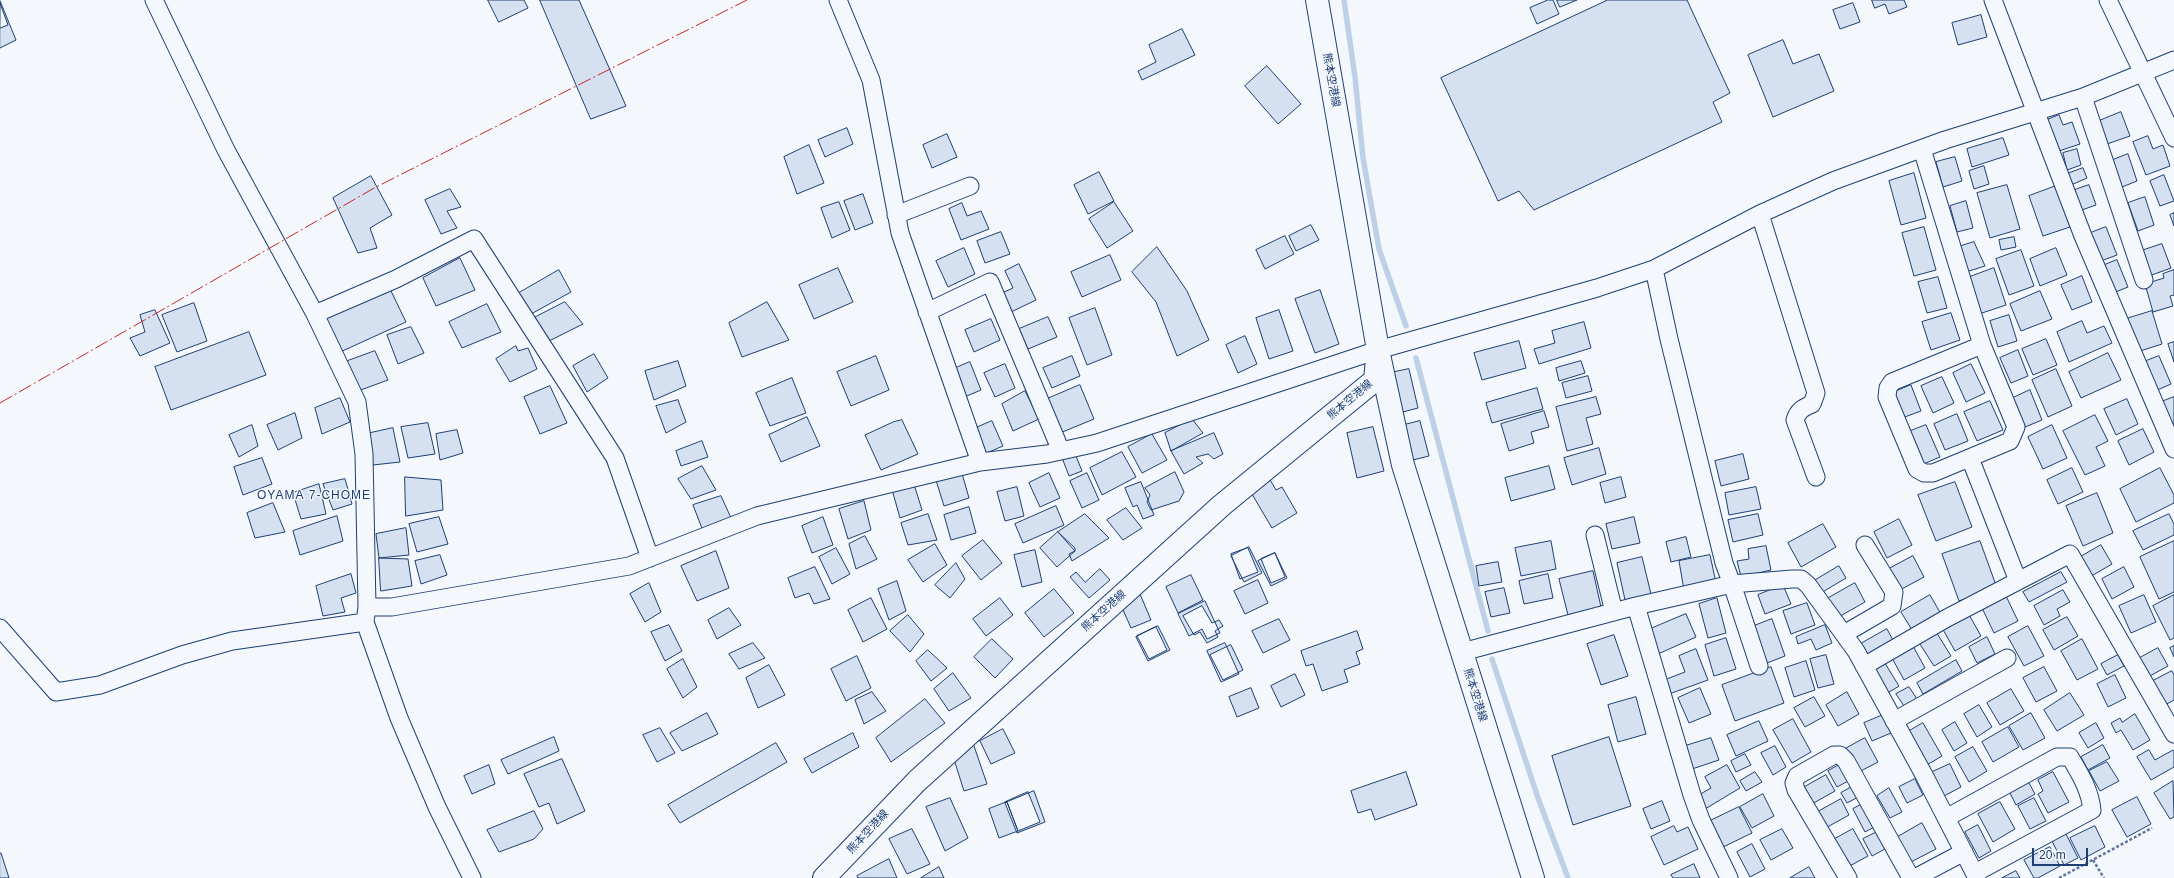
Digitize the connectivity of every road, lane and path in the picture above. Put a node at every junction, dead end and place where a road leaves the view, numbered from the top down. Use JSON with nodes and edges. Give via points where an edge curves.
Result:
{"nodes":[{"id":1,"x":154,"y":0,"type":"edge"},
{"id":2,"x":838,"y":0,"type":"edge"},
{"id":3,"x":1317,"y":0,"type":"edge"},
{"id":4,"x":1993,"y":0,"type":"edge"},
{"id":5,"x":2108,"y":0,"type":"edge"},
{"id":6,"x":2174,"y":60,"type":"edge"},
{"id":7,"x":2142,"y":72,"type":"junction"},
{"id":8,"x":2082,"y":97,"type":"junction"},
{"id":9,"x":2036,"y":111,"type":"junction"},
{"id":10,"x":2174,"y":138,"type":"edge"},
{"id":11,"x":1922,"y":149,"type":"junction"},
{"id":12,"x":970,"y":186,"type":"dead end"},
{"id":13,"x":1760,"y":214,"type":"junction"},
{"id":14,"x":896,"y":216,"type":"junction"},
{"id":15,"x":1654,"y":269,"type":"junction"},
{"id":16,"x":2144,"y":280,"type":"dead end"},
{"id":17,"x":927,"y":312,"type":"junction"},
{"id":18,"x":315,"y":314,"type":"junction"},
{"id":19,"x":1982,"y":345,"type":"junction"},
{"id":20,"x":1378,"y":350,"type":"junction"},
{"id":21,"x":2174,"y":449,"type":"edge"},
{"id":22,"x":1061,"y":451,"type":"junction"},
{"id":23,"x":1970,"y":458,"type":"junction"},
{"id":24,"x":980,"y":462,"type":"junction"},
{"id":25,"x":1816,"y":476,"type":"dead end"},
{"id":26,"x":1595,"y":535,"type":"dead end"},
{"id":27,"x":1865,"y":545,"type":"dead end"},
{"id":28,"x":650,"y":558,"type":"junction"},
{"id":29,"x":2018,"y":581,"type":"junction"},
{"id":30,"x":1732,"y":584,"type":"junction"},
{"id":31,"x":1636,"y":606,"type":"junction"},
{"id":32,"x":1614,"y":612,"type":"junction"},
{"id":33,"x":366,"y":614,"type":"junction"},
{"id":34,"x":0,"y":628,"type":"edge"},
{"id":35,"x":1844,"y":634,"type":"junction"},
{"id":36,"x":1462,"y":652,"type":"junction"},
{"id":37,"x":2007,"y":658,"type":"dead end"},
{"id":38,"x":1758,"y":666,"type":"dead end"},
{"id":39,"x":1864,"y":666,"type":"junction"},
{"id":40,"x":1894,"y":721,"type":"junction"},
{"id":41,"x":2174,"y":734,"type":"edge"},
{"id":42,"x":1946,"y":818,"type":"junction"},
{"id":43,"x":2152,"y":828,"type":"dead end"},
{"id":44,"x":1964,"y":852,"type":"junction"},
{"id":45,"x":2093,"y":860,"type":"junction"},
{"id":46,"x":1976,"y":875,"type":"edge"},
{"id":47,"x":472,"y":878,"type":"edge"},
{"id":48,"x":824,"y":878,"type":"edge"},
{"id":49,"x":1533,"y":878,"type":"edge"},
{"id":50,"x":1729,"y":878,"type":"edge"},
{"id":51,"x":1848,"y":878,"type":"edge"},
{"id":52,"x":1911,"y":878,"type":"edge"},
{"id":53,"x":1915,"y":878,"type":"edge"},
{"id":54,"x":2059,"y":878,"type":"edge"},
{"id":55,"x":2104,"y":878,"type":"edge"}],
"edges":[{"from":1,"to":18,"type":"street","via":[[226,150]]},
{"from":2,"to":14,"type":"street","via":[[871,80]]},
{"from":3,"to":20,"type":"main road","name":"熊本空港線"},
{"from":4,"to":9,"type":"street"},
{"from":5,"to":7,"type":"street"},
{"from":6,"to":7,"type":"street"},
{"from":7,"to":8,"type":"street"},
{"from":7,"to":10,"type":"street"},
{"from":8,"to":9,"type":"street"},
{"from":8,"to":16,"type":"street"},
{"from":9,"to":11,"type":"street"},
{"from":9,"to":21,"type":"street","via":[[2083,236]]},
{"from":11,"to":13,"type":"street","via":[[1833,181]]},
{"from":11,"to":19,"type":"street"},
{"from":12,"to":14,"type":"street"},
{"from":13,"to":15,"type":"street"},
{"from":13,"to":25,"type":"street","via":[[1816,393],[1812,404],[1801,410],[1795,420]]},
{"from":14,"to":17,"type":"street"},
{"from":15,"to":20,"type":"street","via":[[1597,288]]},
{"from":15,"to":30,"type":"street","via":[[1718,540]]},
{"from":17,"to":22,"type":"street","via":[[990,282]]},
{"from":17,"to":24,"type":"street"},
{"from":18,"to":28,"type":"street","via":[[396,279],[474,239],[615,458]]},
{"from":18,"to":33,"type":"street","via":[[357,402],[364,454]]},
{"from":19,"to":23,"type":"street","via":[[2016,427],[2010,441]]},
{"from":19,"to":23,"type":"street","via":[[1892,382],[1887,397],[1918,469],[1924,473],[1933,473]]},
{"from":20,"to":22,"type":"street","via":[[1097,443]]},
{"from":20,"to":36,"type":"main road","name":"熊本空港線","via":[[1403,465]]},
{"from":20,"to":48,"type":"main road","name":"熊本空港線","via":[[1375,380],[1222,505],[917,781]]},
{"from":22,"to":24,"type":"street"},
{"from":23,"to":29,"type":"street"},
{"from":24,"to":28,"type":"street","via":[[757,516]]},
{"from":26,"to":32,"type":"street"},
{"from":27,"to":35,"type":"street","via":[[1894,592],[1892,606]]},
{"from":28,"to":33,"type":"street","via":[[629,566]]},
{"from":29,"to":39,"type":"street"},
{"from":29,"to":41,"type":"street","via":[[2070,554]]},
{"from":30,"to":31,"type":"street"},
{"from":30,"to":35,"type":"street","via":[[1801,579]]},
{"from":30,"to":38,"type":"street"},
{"from":31,"to":32,"type":"street"},
{"from":31,"to":50,"type":"street","via":[[1692,795]]},
{"from":32,"to":36,"type":"street"},
{"from":33,"to":34,"type":"street","via":[[232,641],[182,655],[100,685],[56,692]]},
{"from":33,"to":47,"type":"street","via":[[399,718],[437,807]]},
{"from":35,"to":39,"type":"street"},
{"from":36,"to":49,"type":"main road","name":"熊本空港線"},
{"from":37,"to":40,"type":"street"},
{"from":39,"to":40,"type":"street"},
{"from":40,"to":42,"type":"street"},
{"from":42,"to":44,"type":"street"},
{"from":42,"to":46,"type":"street","via":[[2057,757],[2070,757],[2083,779],[2091,795],[2092,810]]},
{"from":43,"to":45,"type":"path"},
{"from":44,"to":46,"type":"street"},
{"from":44,"to":53,"type":"street"},
{"from":45,"to":54,"type":"path"},
{"from":45,"to":55,"type":"path"},
{"from":51,"to":52,"type":"street","via":[[1794,783],[1797,776],[1834,755],[1840,755],[1846,761]]}]}
